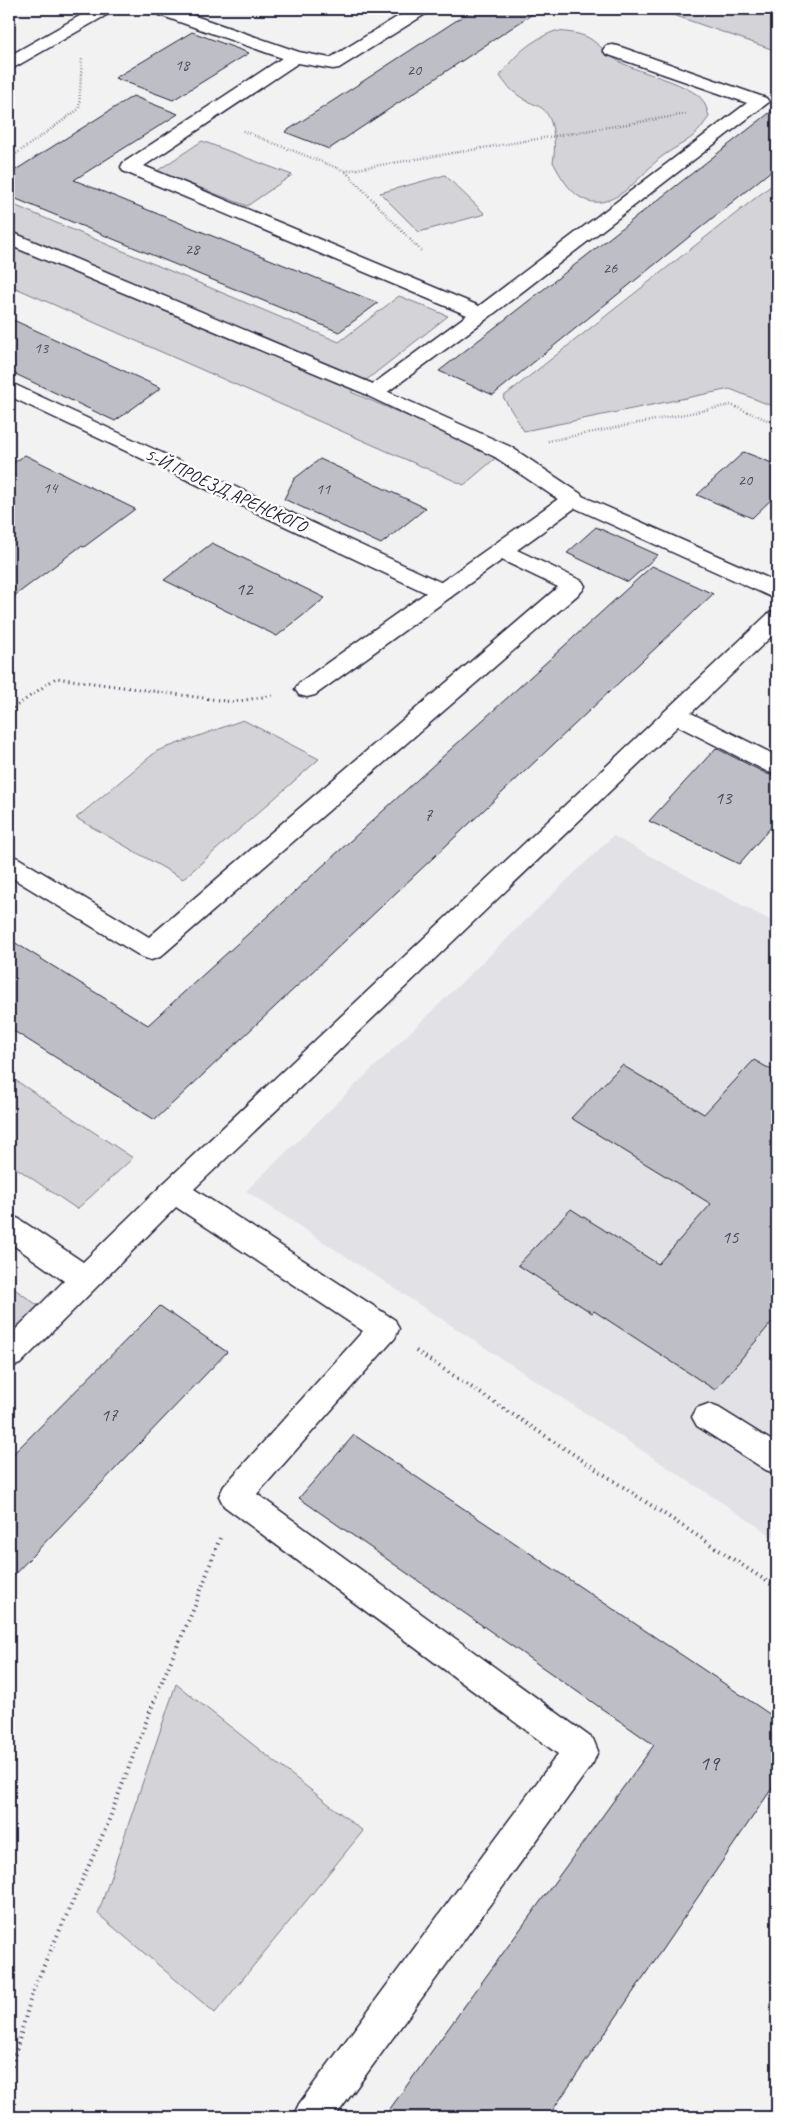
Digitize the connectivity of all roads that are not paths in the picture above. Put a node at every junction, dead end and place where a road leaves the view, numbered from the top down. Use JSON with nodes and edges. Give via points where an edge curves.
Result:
{"nodes":[{"id":1,"x":104,"y":9,"type":"edge"},
{"id":2,"x":160,"y":9,"type":"edge"},
{"id":3,"x":421,"y":9,"type":"edge"},
{"id":4,"x":612,"y":50,"type":"dead end"},
{"id":5,"x":295,"y":57,"type":"junction"},
{"id":6,"x":9,"y":63,"type":"edge"},
{"id":7,"x":9,"y":238,"type":"edge"},
{"id":8,"x":481,"y":314,"type":"junction"},
{"id":9,"x":9,"y":388,"type":"edge"},
{"id":10,"x":374,"y":392,"type":"junction"},
{"id":11,"x":573,"y":499,"type":"junction"},
{"id":12,"x":501,"y":551,"type":"junction"},
{"id":13,"x":777,"y":591,"type":"edge"},
{"id":14,"x":443,"y":592,"type":"junction"},
{"id":15,"x":777,"y":618,"type":"edge"},
{"id":16,"x":307,"y":689,"type":"road end"},
{"id":17,"x":675,"y":715,"type":"junction"},
{"id":18,"x":777,"y":766,"type":"edge"},
{"id":19,"x":9,"y":864,"type":"edge"},
{"id":20,"x":174,"y":1191,"type":"junction"},
{"id":21,"x":9,"y":1227,"type":"edge"},
{"id":22,"x":85,"y":1279,"type":"junction"},
{"id":23,"x":9,"y":1355,"type":"edge"},
{"id":24,"x":708,"y":1417,"type":"dead end"},
{"id":25,"x":777,"y":1460,"type":"edge"},
{"id":26,"x":312,"y":2117,"type":"edge"}],
"edges":[{"from":1,"to":6,"type":"street"},
{"from":2,"to":5,"type":"street"},
{"from":3,"to":5,"type":"street","via":[[333,64]]},
{"from":4,"to":8,"type":"street","via":[[760,102]]},
{"from":5,"to":8,"type":"street","via":[[130,167]]},
{"from":7,"to":10,"type":"street"},
{"from":8,"to":10,"type":"street"},
{"from":9,"to":14,"type":"street","name":"5-Й ПРОЕЗД АРЕНСКОГО"},
{"from":10,"to":11,"type":"street","via":[[503,452]]},
{"from":11,"to":12,"type":"street"},
{"from":11,"to":13,"type":"street"},
{"from":12,"to":14,"type":"street"},
{"from":12,"to":19,"type":"street","via":[[574,586],[151,950]]},
{"from":14,"to":16,"type":"street"},
{"from":15,"to":17,"type":"street"},
{"from":17,"to":18,"type":"street"},
{"from":17,"to":20,"type":"street"},
{"from":20,"to":22,"type":"street"},
{"from":20,"to":26,"type":"street","via":[[384,1330],[235,1496],[581,1751]]},
{"from":21,"to":22,"type":"street"},
{"from":22,"to":23,"type":"street"},
{"from":24,"to":25,"type":"street"}]}
